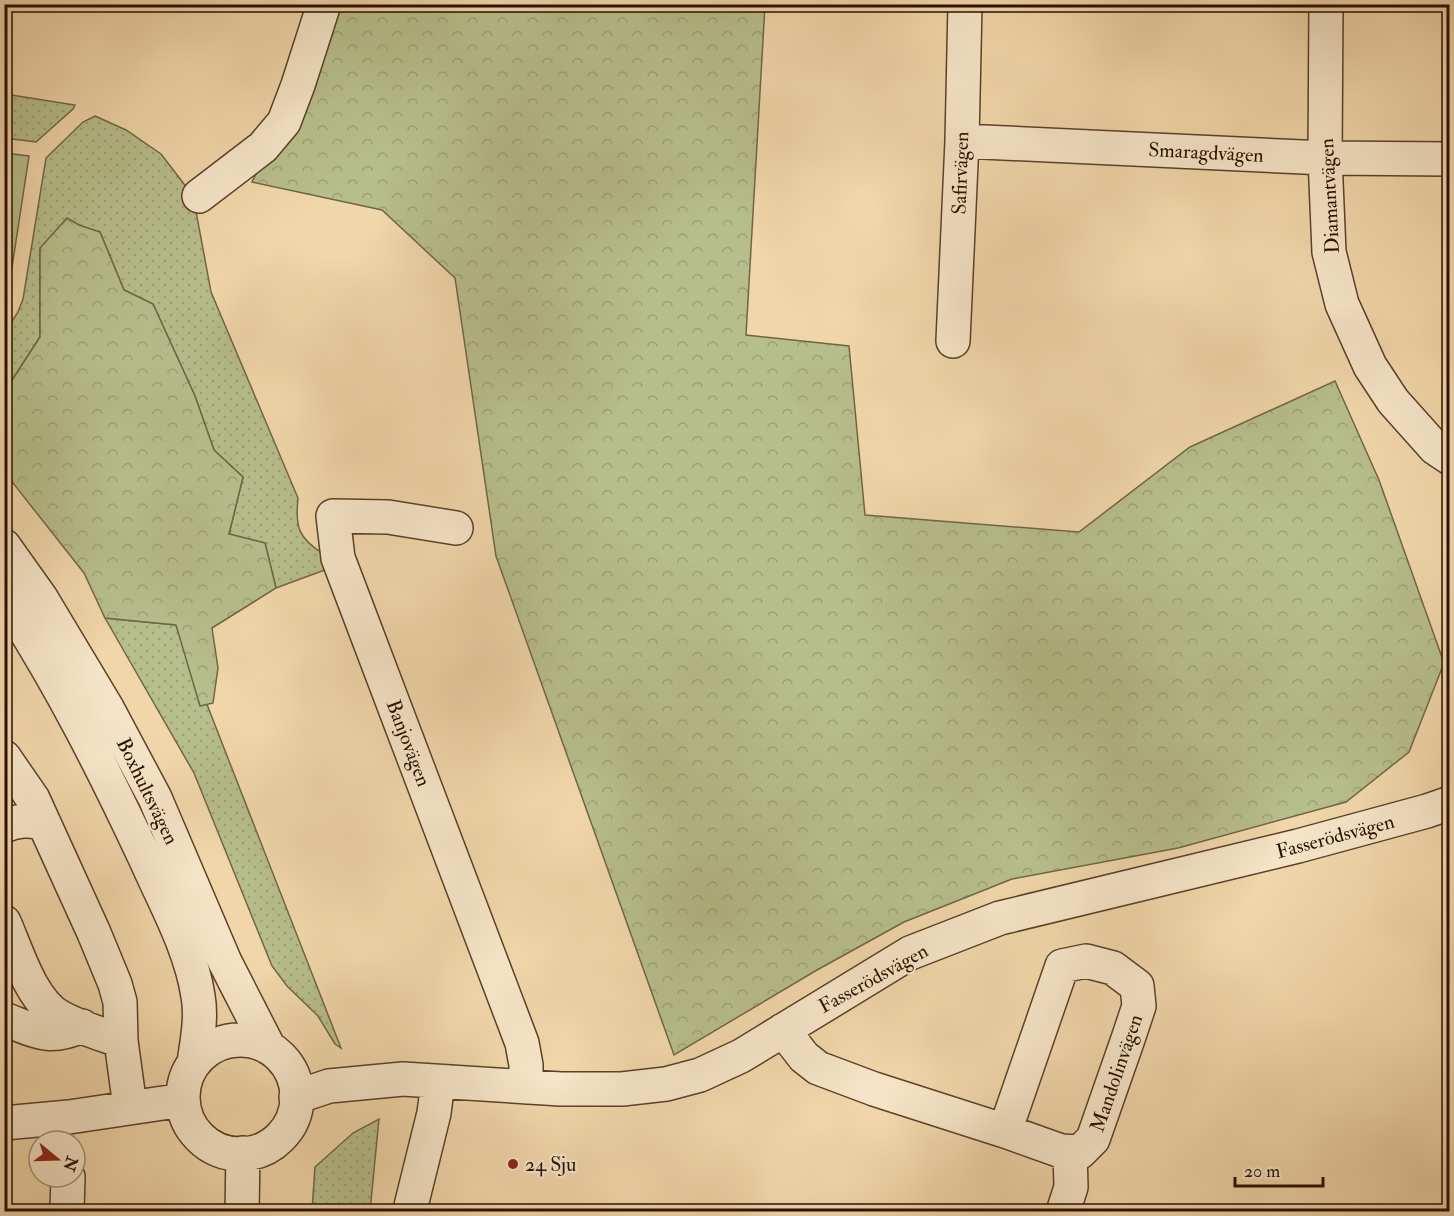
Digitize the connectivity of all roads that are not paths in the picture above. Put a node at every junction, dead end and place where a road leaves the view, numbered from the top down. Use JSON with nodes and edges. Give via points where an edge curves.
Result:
{"nodes":[{"id":1,"x":324,"y":4,"type":"edge"},
{"id":2,"x":965,"y":4,"type":"edge"},
{"id":3,"x":1326,"y":4,"type":"edge"},
{"id":4,"x":962,"y":141,"type":"junction"},
{"id":5,"x":1326,"y":158,"type":"junction"},
{"id":6,"x":1449,"y":159,"type":"edge"},
{"id":7,"x":200,"y":196,"type":"dead end"},
{"id":8,"x":953,"y":341,"type":"dead end"},
{"id":9,"x":1449,"y":458,"type":"edge"},
{"id":10,"x":456,"y":528,"type":"dead end"},
{"id":11,"x":4,"y":546,"type":"edge"},
{"id":12,"x":4,"y":597,"type":"edge"},
{"id":13,"x":4,"y":757,"type":"edge"},
{"id":14,"x":1449,"y":803,"type":"edge"},
{"id":15,"x":44,"y":823,"type":"junction"},
{"id":16,"x":4,"y":826,"type":"edge"},
{"id":17,"x":4,"y":922,"type":"edge"},
{"id":18,"x":18,"y":978,"type":"edge"},
{"id":19,"x":4,"y":1019,"type":"edge"},
{"id":20,"x":82,"y":1026,"type":"junction"},
{"id":21,"x":783,"y":1030,"type":"junction"},
{"id":22,"x":121,"y":1041,"type":"junction"},
{"id":23,"x":269,"y":1048,"type":"junction"},
{"id":24,"x":194,"y":1063,"type":"junction"},
{"id":25,"x":438,"y":1082,"type":"junction"},
{"id":26,"x":525,"y":1087,"type":"junction"},
{"id":27,"x":296,"y":1097,"type":"junction"},
{"id":28,"x":183,"y":1100,"type":"junction"},
{"id":29,"x":130,"y":1107,"type":"junction"},
{"id":30,"x":4,"y":1123,"type":"edge"},
{"id":31,"x":69,"y":1129,"type":"edge"},
{"id":32,"x":1005,"y":1131,"type":"junction"},
{"id":33,"x":1070,"y":1152,"type":"junction"},
{"id":34,"x":243,"y":1154,"type":"junction"},
{"id":35,"x":68,"y":1189,"type":"edge"},
{"id":36,"x":67,"y":1210,"type":"edge"},
{"id":37,"x":410,"y":1210,"type":"edge"},
{"id":38,"x":243,"y":1212,"type":"edge"},
{"id":39,"x":1063,"y":1212,"type":"edge"}],
"edges":[{"from":1,"to":7,"type":"street","via":[[284,122],[263,147]]},
{"from":2,"to":4,"type":"street","name":"Safirvägen"},
{"from":3,"to":5,"type":"street","name":"Diamantvägen"},
{"from":4,"to":5,"type":"street","name":"Smaragdvägen"},
{"from":4,"to":8,"type":"street","name":"Safirvägen"},
{"from":5,"to":6,"type":"street","name":"Smaragdvägen"},
{"from":5,"to":9,"type":"street","name":"Diamantvägen","via":[[1329,252],[1342,304],[1370,366],[1393,401]]},
{"from":10,"to":26,"type":"street","name":"Banjovägen","via":[[388,517],[333,516],[338,558],[522,1043]]},
{"from":11,"to":23,"type":"street","name":"Boxhultsvägen","via":[[47,608],[155,798],[225,962]]},
{"from":12,"to":24,"type":"street","name":"Boxhultsvägen","via":[[81,726],[182,939],[198,996]]},
{"from":13,"to":15,"type":"street","via":[[33,799]]},
{"from":14,"to":21,"type":"street","name":"Fasserödsvägen","via":[[1298,846],[1000,918],[910,953]]},
{"from":15,"to":16,"type":"street","via":[[29,819]]},
{"from":15,"to":22,"type":"street","via":[[115,984],[120,1002]]},
{"from":17,"to":18,"type":"street"},
{"from":18,"to":20,"type":"street","via":[[47,1008]]},
{"from":19,"to":20,"type":"street","via":[[53,1035]]},
{"from":20,"to":22,"type":"street"},
{"from":21,"to":26,"type":"street","name":"Fasserödsvägen","via":[[700,1075],[666,1084],[622,1089]]},
{"from":21,"to":32,"type":"street","name":"Mandolinvägen","via":[[818,1068]]},
{"from":22,"to":29,"type":"street"},
{"from":23,"to":24,"type":"street","via":[[245,1040],[228,1041],[213,1047]]},
{"from":23,"to":27,"type":"street","name":"Boxhultsvägen","via":[[287,1065]]},
{"from":24,"to":28,"type":"street","name":"Boxhultsvägen"},
{"from":25,"to":26,"type":"street","name":"Fasserödsvägen"},
{"from":25,"to":27,"type":"street","name":"Fasserödsvägen","via":[[403,1079],[329,1086]]},
{"from":25,"to":37,"type":"street"},
{"from":27,"to":34,"type":"street","name":"Boxhultsvägen","via":[[292,1120],[284,1133],[265,1148]]},
{"from":28,"to":29,"type":"street"},
{"from":28,"to":34,"type":"street","via":[[186,1116],[198,1136],[219,1150]]},
{"from":29,"to":31,"type":"street"},
{"from":30,"to":31,"type":"street"},
{"from":32,"to":33,"type":"street","name":"Mandolinvägen"},
{"from":32,"to":33,"type":"street","name":"Mandolinvägen","via":[[1062,966],[1086,961],[1113,968],[1137,986],[1139,1006],[1093,1139],[1080,1152]]},
{"from":33,"to":39,"type":"street","via":[[1071,1187]]},
{"from":34,"to":38,"type":"street"},
{"from":35,"to":36,"type":"street"}]}
